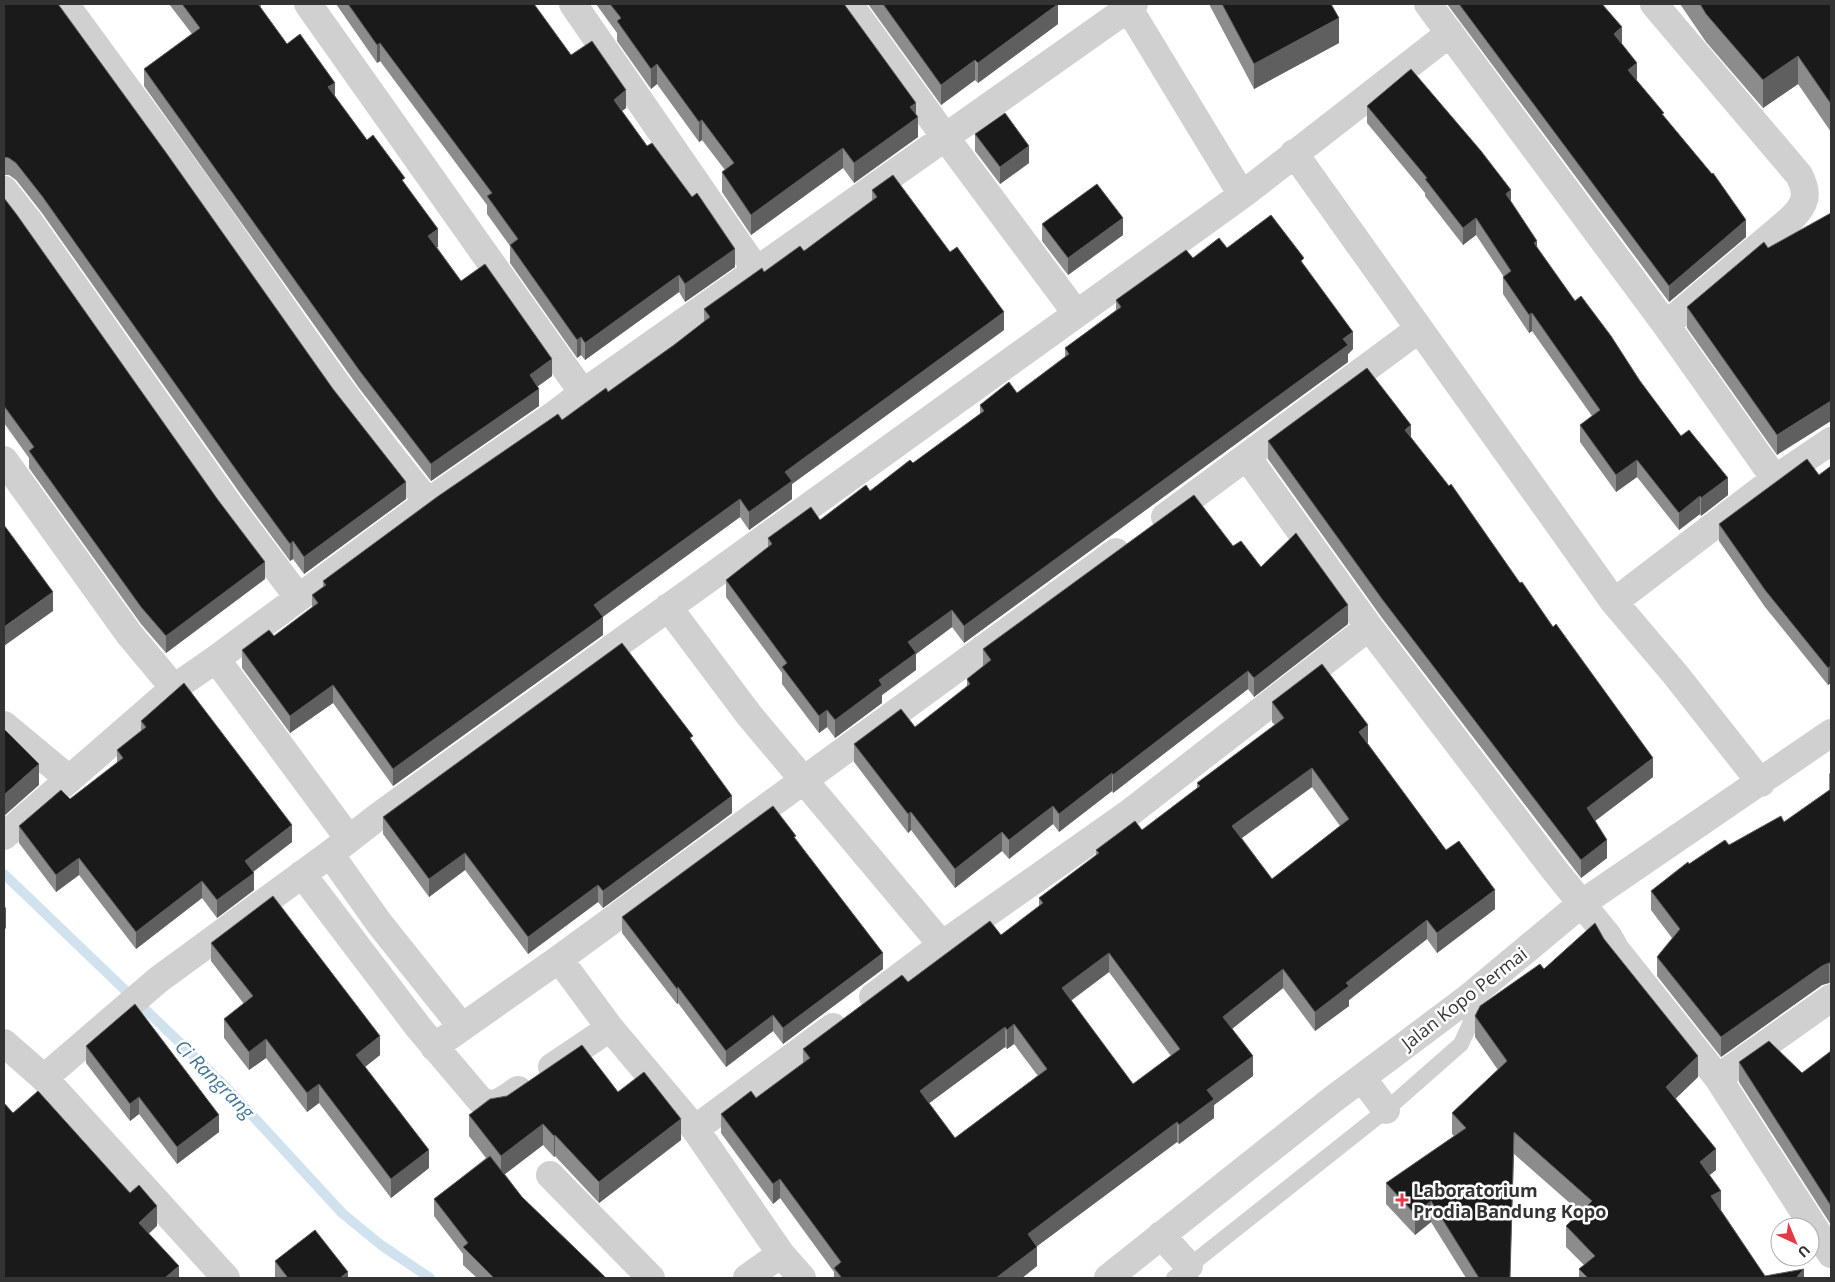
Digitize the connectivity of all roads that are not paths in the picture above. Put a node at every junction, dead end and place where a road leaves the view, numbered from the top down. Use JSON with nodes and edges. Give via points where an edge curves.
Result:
{"nodes":[{"id":1,"x":65,"y":4,"type":"edge"},
{"id":2,"x":308,"y":4,"type":"edge"},
{"id":3,"x":573,"y":4,"type":"edge"},
{"id":4,"x":849,"y":4,"type":"edge"},
{"id":5,"x":1428,"y":4,"type":"edge"},
{"id":6,"x":1654,"y":4,"type":"edge"},
{"id":7,"x":1130,"y":5,"type":"edge"},
{"id":8,"x":1450,"y":33,"type":"junction"},
{"id":9,"x":945,"y":137,"type":"junction"},
{"id":10,"x":1294,"y":153,"type":"junction"},
{"id":11,"x":4,"y":190,"type":"edge"},
{"id":12,"x":1242,"y":194,"type":"junction"},
{"id":13,"x":757,"y":271,"type":"junction"},
{"id":14,"x":1076,"y":313,"type":"junction"},
{"id":15,"x":1666,"y":325,"type":"junction"},
{"id":16,"x":1419,"y":329,"type":"junction"},
{"id":17,"x":583,"y":393,"type":"junction"},
{"id":18,"x":1831,"y":441,"type":"edge"},
{"id":19,"x":1247,"y":456,"type":"junction"},
{"id":20,"x":4,"y":460,"type":"edge"},
{"id":21,"x":1775,"y":479,"type":"junction"},
{"id":22,"x":428,"y":502,"type":"junction"},
{"id":23,"x":298,"y":597,"type":"junction"},
{"id":24,"x":1614,"y":602,"type":"junction"},
{"id":25,"x":668,"y":607,"type":"junction"},
{"id":26,"x":1369,"y":627,"type":"junction"},
{"id":27,"x":216,"y":659,"type":"junction"},
{"id":28,"x":174,"y":688,"type":"junction"},
{"id":29,"x":4,"y":725,"type":"edge"},
{"id":30,"x":1831,"y":733,"type":"edge"},
{"id":31,"x":69,"y":779,"type":"junction"},
{"id":32,"x":803,"y":780,"type":"junction"},
{"id":33,"x":1761,"y":782,"type":"junction"},
{"id":34,"x":11,"y":829,"type":"edge"},
{"id":35,"x":340,"y":846,"type":"junction"},
{"id":36,"x":302,"y":874,"type":"junction"},
{"id":37,"x":1581,"y":904,"type":"junction"},
{"id":38,"x":379,"y":923,"type":"junction"},
{"id":39,"x":355,"y":942,"type":"junction"},
{"id":40,"x":942,"y":946,"type":"junction"},
{"id":41,"x":559,"y":959,"type":"junction"},
{"id":42,"x":1468,"y":998,"type":"junction"},
{"id":43,"x":1831,"y":998,"type":"edge"},
{"id":44,"x":462,"y":1027,"type":"junction"},
{"id":45,"x":610,"y":1028,"type":"junction"},
{"id":46,"x":4,"y":1043,"type":"edge"},
{"id":47,"x":434,"y":1047,"type":"junction"},
{"id":48,"x":44,"y":1078,"type":"junction"},
{"id":49,"x":1362,"y":1078,"type":"junction"},
{"id":50,"x":1718,"y":1078,"type":"junction"},
{"id":51,"x":1386,"y":1110,"type":"junction"},
{"id":52,"x":695,"y":1129,"type":"junction"},
{"id":53,"x":550,"y":1175,"type":"dead end"},
{"id":54,"x":1161,"y":1235,"type":"junction"},
{"id":55,"x":1830,"y":1247,"type":"edge"},
{"id":56,"x":781,"y":1254,"type":"junction"},
{"id":57,"x":1182,"y":1272,"type":"edge"},
{"id":58,"x":226,"y":1278,"type":"edge"},
{"id":59,"x":652,"y":1278,"type":"edge"},
{"id":60,"x":746,"y":1278,"type":"edge"},
{"id":61,"x":802,"y":1278,"type":"edge"},
{"id":62,"x":1108,"y":1278,"type":"edge"}],
"edges":[{"from":1,"to":22,"type":"street","via":[[390,457]]},
{"from":2,"to":17,"type":"street"},
{"from":3,"to":13,"type":"street"},
{"from":4,"to":9,"type":"street"},
{"from":5,"to":8,"type":"street"},
{"from":6,"to":15,"type":"street","via":[[1799,175],[1806,193],[1800,210],[1791,219]]},
{"from":7,"to":9,"type":"street"},
{"from":7,"to":12,"type":"street"},
{"from":8,"to":10,"type":"street"},
{"from":8,"to":15,"type":"street"},
{"from":9,"to":13,"type":"street"},
{"from":9,"to":14,"type":"street"},
{"from":10,"to":12,"type":"street"},
{"from":10,"to":16,"type":"street"},
{"from":11,"to":23,"type":"street"},
{"from":12,"to":14,"type":"street"},
{"from":13,"to":17,"type":"street"},
{"from":14,"to":25,"type":"street"},
{"from":15,"to":21,"type":"street"},
{"from":16,"to":19,"type":"street"},
{"from":16,"to":24,"type":"street"},
{"from":17,"to":22,"type":"street"},
{"from":18,"to":21,"type":"street"},
{"from":19,"to":26,"type":"street"},
{"from":19,"to":32,"type":"street"},
{"from":20,"to":28,"type":"street","via":[[129,634]]},
{"from":21,"to":24,"type":"street"},
{"from":22,"to":23,"type":"street"},
{"from":23,"to":27,"type":"street"},
{"from":24,"to":33,"type":"street"},
{"from":25,"to":32,"type":"street","via":[[749,715]]},
{"from":25,"to":35,"type":"street"},
{"from":26,"to":37,"type":"street"},
{"from":26,"to":40,"type":"street","via":[[1128,814]]},
{"from":27,"to":28,"type":"street"},
{"from":27,"to":35,"type":"street"},
{"from":28,"to":31,"type":"street"},
{"from":29,"to":31,"type":"street"},
{"from":30,"to":33,"type":"street","name":"Jalan Kopo Permai"},
{"from":31,"to":34,"type":"street"},
{"from":32,"to":40,"type":"street"},
{"from":32,"to":41,"type":"street"},
{"from":33,"to":37,"type":"street","name":"Jalan Kopo Permai"},
{"from":35,"to":36,"type":"street"},
{"from":35,"to":38,"type":"street"},
{"from":36,"to":39,"type":"street"},
{"from":36,"to":48,"type":"street","via":[[158,980]]},
{"from":37,"to":42,"type":"street","name":"Jalan Kopo Permai"},
{"from":37,"to":50,"type":"street"},
{"from":38,"to":39,"type":"street"},
{"from":38,"to":44,"type":"street"},
{"from":39,"to":47,"type":"street"},
{"from":40,"to":52,"type":"street"},
{"from":41,"to":44,"type":"street"},
{"from":41,"to":45,"type":"street"},
{"from":42,"to":49,"type":"street","name":"Jalan Kopo Permai"},
{"from":42,"to":51,"type":"lane","via":[[1471,1022],[1461,1044]]},
{"from":43,"to":50,"type":"street"},
{"from":44,"to":47,"type":"street"},
{"from":45,"to":47,"type":"street","via":[[498,1104],[491,1105],[480,1100]]},
{"from":45,"to":52,"type":"street"},
{"from":46,"to":48,"type":"street"},
{"from":48,"to":58,"type":"street"},
{"from":49,"to":51,"type":"street"},
{"from":49,"to":54,"type":"street","name":"Jalan Kopo Permai"},
{"from":50,"to":55,"type":"street"},
{"from":51,"to":57,"type":"lane"},
{"from":52,"to":56,"type":"street"},
{"from":53,"to":59,"type":"street"},
{"from":54,"to":57,"type":"street"},
{"from":54,"to":62,"type":"street","name":"Jalan Kopo Permai"},
{"from":56,"to":60,"type":"street"},
{"from":56,"to":61,"type":"street"}]}
